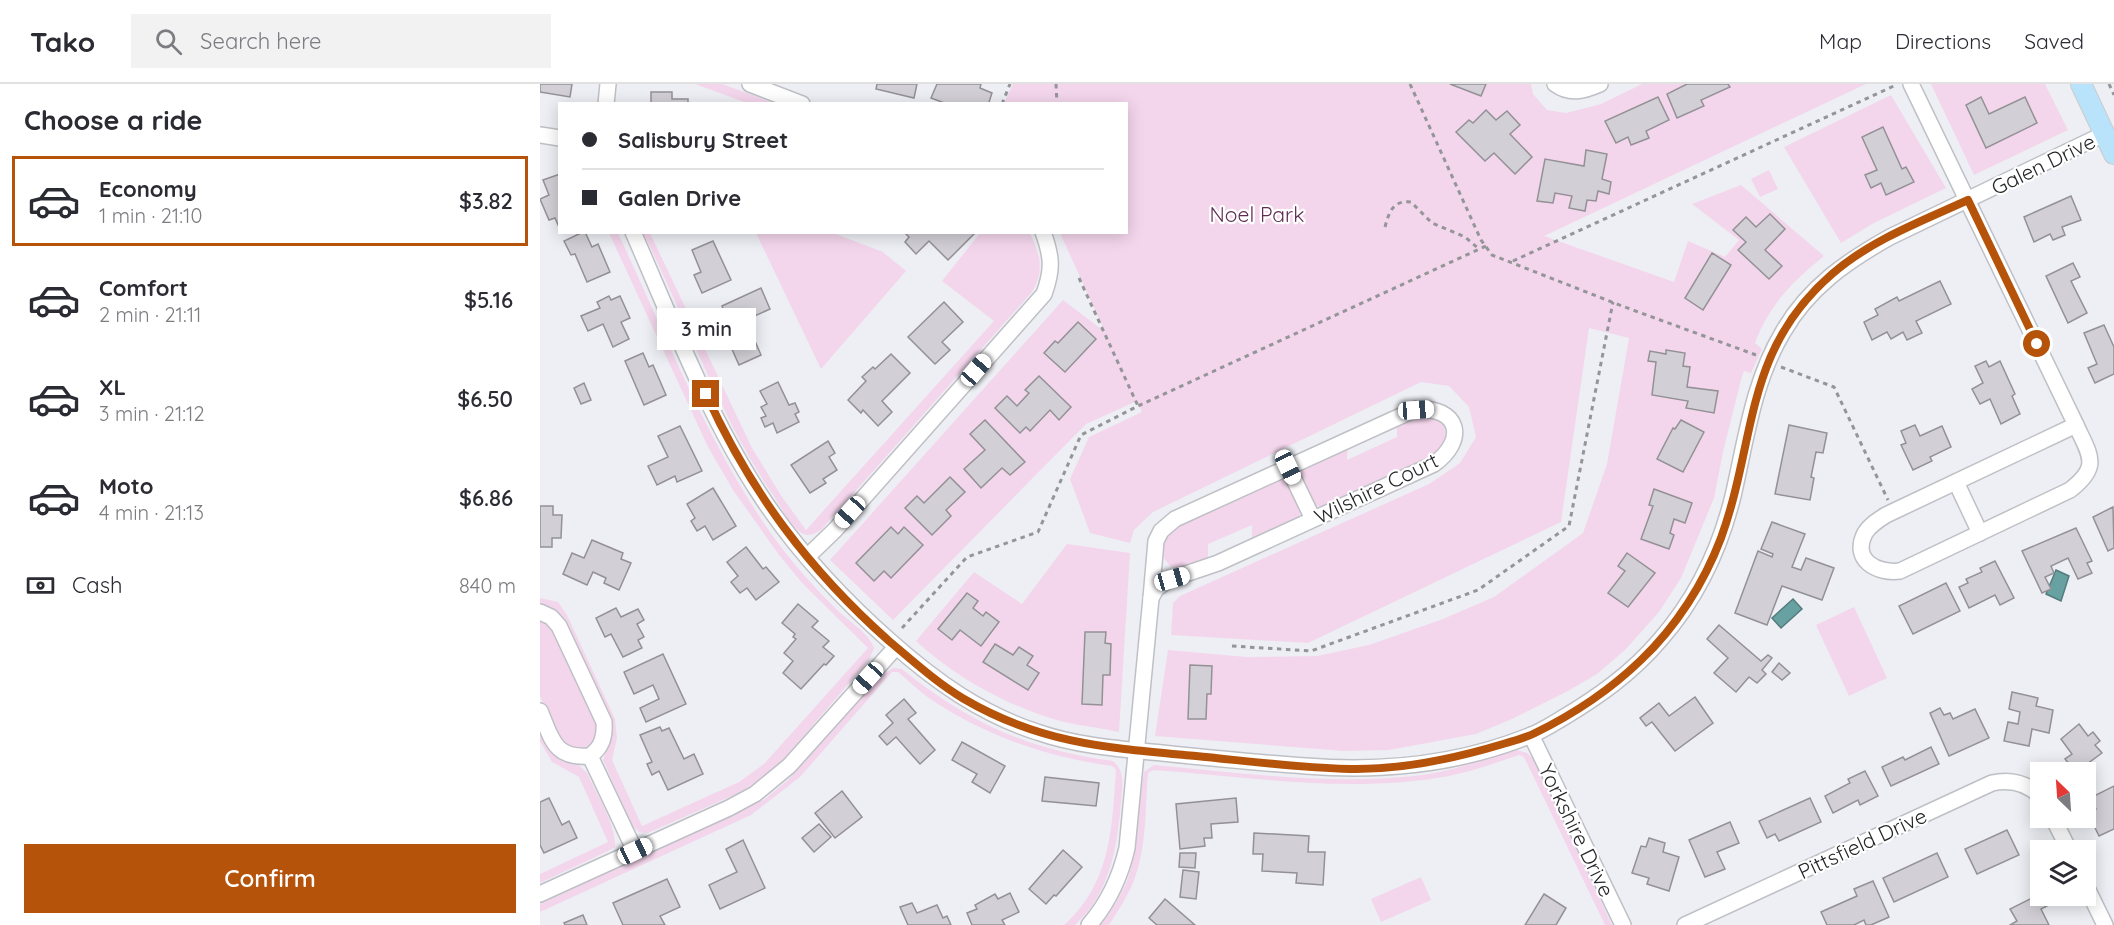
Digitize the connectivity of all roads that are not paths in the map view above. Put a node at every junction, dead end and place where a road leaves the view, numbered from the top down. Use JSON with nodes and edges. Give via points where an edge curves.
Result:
{"nodes":[{"id":1,"x":608,"y":84,"type":"edge"},
{"id":2,"x":750,"y":84,"type":"edge"},
{"id":3,"x":1555,"y":84,"type":"edge"},
{"id":4,"x":1600,"y":84,"type":"edge"},
{"id":5,"x":1911,"y":84,"type":"edge"},
{"id":6,"x":2081,"y":84,"type":"edge"},
{"id":7,"x":606,"y":102,"type":"edge"},
{"id":8,"x":797,"y":102,"type":"edge"},
{"id":9,"x":2104,"y":134,"type":"junction"},
{"id":10,"x":540,"y":135,"type":"edge"},
{"id":11,"x":558,"y":138,"type":"edge"},
{"id":12,"x":2114,"y":154,"type":"edge"},
{"id":13,"x":1968,"y":200,"type":"junction"},
{"id":14,"x":634,"y":234,"type":"edge"},
{"id":15,"x":1044,"y":234,"type":"edge"},
{"id":16,"x":2076,"y":425,"type":"junction"},
{"id":17,"x":1288,"y":467,"type":"junction"},
{"id":18,"x":1956,"y":482,"type":"junction"},
{"id":19,"x":1313,"y":519,"type":"junction"},
{"id":20,"x":1980,"y":533,"type":"junction"},
{"id":21,"x":807,"y":557,"type":"junction"},
{"id":22,"x":1151,"y":598,"type":"junction"},
{"id":23,"x":540,"y":612,"type":"edge"},
{"id":24,"x":896,"y":647,"type":"junction"},
{"id":25,"x":540,"y":711,"type":"edge"},
{"id":26,"x":1531,"y":735,"type":"junction"},
{"id":27,"x":1137,"y":751,"type":"junction"},
{"id":28,"x":590,"y":756,"type":"junction"},
{"id":29,"x":2030,"y":788,"type":"edge"},
{"id":30,"x":635,"y":851,"type":"junction"},
{"id":31,"x":540,"y":894,"type":"edge"},
{"id":32,"x":2096,"y":906,"type":"edge"},
{"id":33,"x":1089,"y":925,"type":"edge"},
{"id":34,"x":1623,"y":925,"type":"edge"},
{"id":35,"x":1685,"y":925,"type":"edge"},
{"id":36,"x":2105,"y":925,"type":"edge"}],
"edges":[{"from":1,"to":7,"type":"street"},
{"from":2,"to":8,"type":"street"},
{"from":3,"to":4,"type":"street","via":[[1573,92]]},
{"from":5,"to":13,"type":"street"},
{"from":6,"to":9,"type":"main road"},
{"from":9,"to":12,"type":"main road"},
{"from":9,"to":13,"type":"street","name":"Galen Drive"},
{"from":10,"to":11,"type":"street"},
{"from":13,"to":16,"type":"street"},
{"from":13,"to":26,"type":"street","name":"Galen Drive","via":[[1857,255],[1834,272],[1795,313],[1762,377],[1721,537],[1695,591],[1662,638],[1628,672],[1590,702]]},
{"from":14,"to":21,"type":"street","name":"Galen Drive","via":[[736,455]]},
{"from":15,"to":21,"type":"street","via":[[1052,268],[1039,301]]},
{"from":16,"to":18,"type":"street"},
{"from":16,"to":20,"type":"street","via":[[2089,454],[2088,473],[2083,480]]},
{"from":17,"to":19,"type":"street"},
{"from":17,"to":19,"type":"street","name":"Wilshire Court","via":[[1416,410],[1439,411],[1453,423],[1455,433],[1450,450],[1434,464]]},
{"from":17,"to":22,"type":"street","name":"Wilshire Court","via":[[1164,527],[1156,541]]},
{"from":18,"to":20,"type":"street"},
{"from":18,"to":20,"type":"street","via":[[1873,524],[1862,543],[1865,559],[1877,570],[1900,571]]},
{"from":19,"to":22,"type":"street","name":"Wilshire Court","via":[[1218,563],[1168,580]]},
{"from":21,"to":24,"type":"street","name":"Galen Drive"},
{"from":22,"to":27,"type":"street","name":"Wilshire Court"},
{"from":23,"to":28,"type":"street","via":[[559,626],[604,722],[602,743]]},
{"from":24,"to":27,"type":"street","name":"Galen Drive","via":[[963,699],[1004,720],[1065,741]]},
{"from":24,"to":30,"type":"street","via":[[772,782],[729,808]]},
{"from":25,"to":28,"type":"street","via":[[561,752]]},
{"from":26,"to":27,"type":"street","name":"Galen Drive","via":[[1456,758],[1373,769]]},
{"from":26,"to":34,"type":"street","name":"Yorkshire Drive"},
{"from":27,"to":33,"type":"street","name":"Wilshire Court","via":[[1122,870],[1113,892]]},
{"from":28,"to":30,"type":"street"},
{"from":29,"to":35,"type":"street","name":"Pittsfield Drive","via":[[2012,781],[1992,783]]},
{"from":30,"to":31,"type":"street"},
{"from":32,"to":36,"type":"street"}]}
